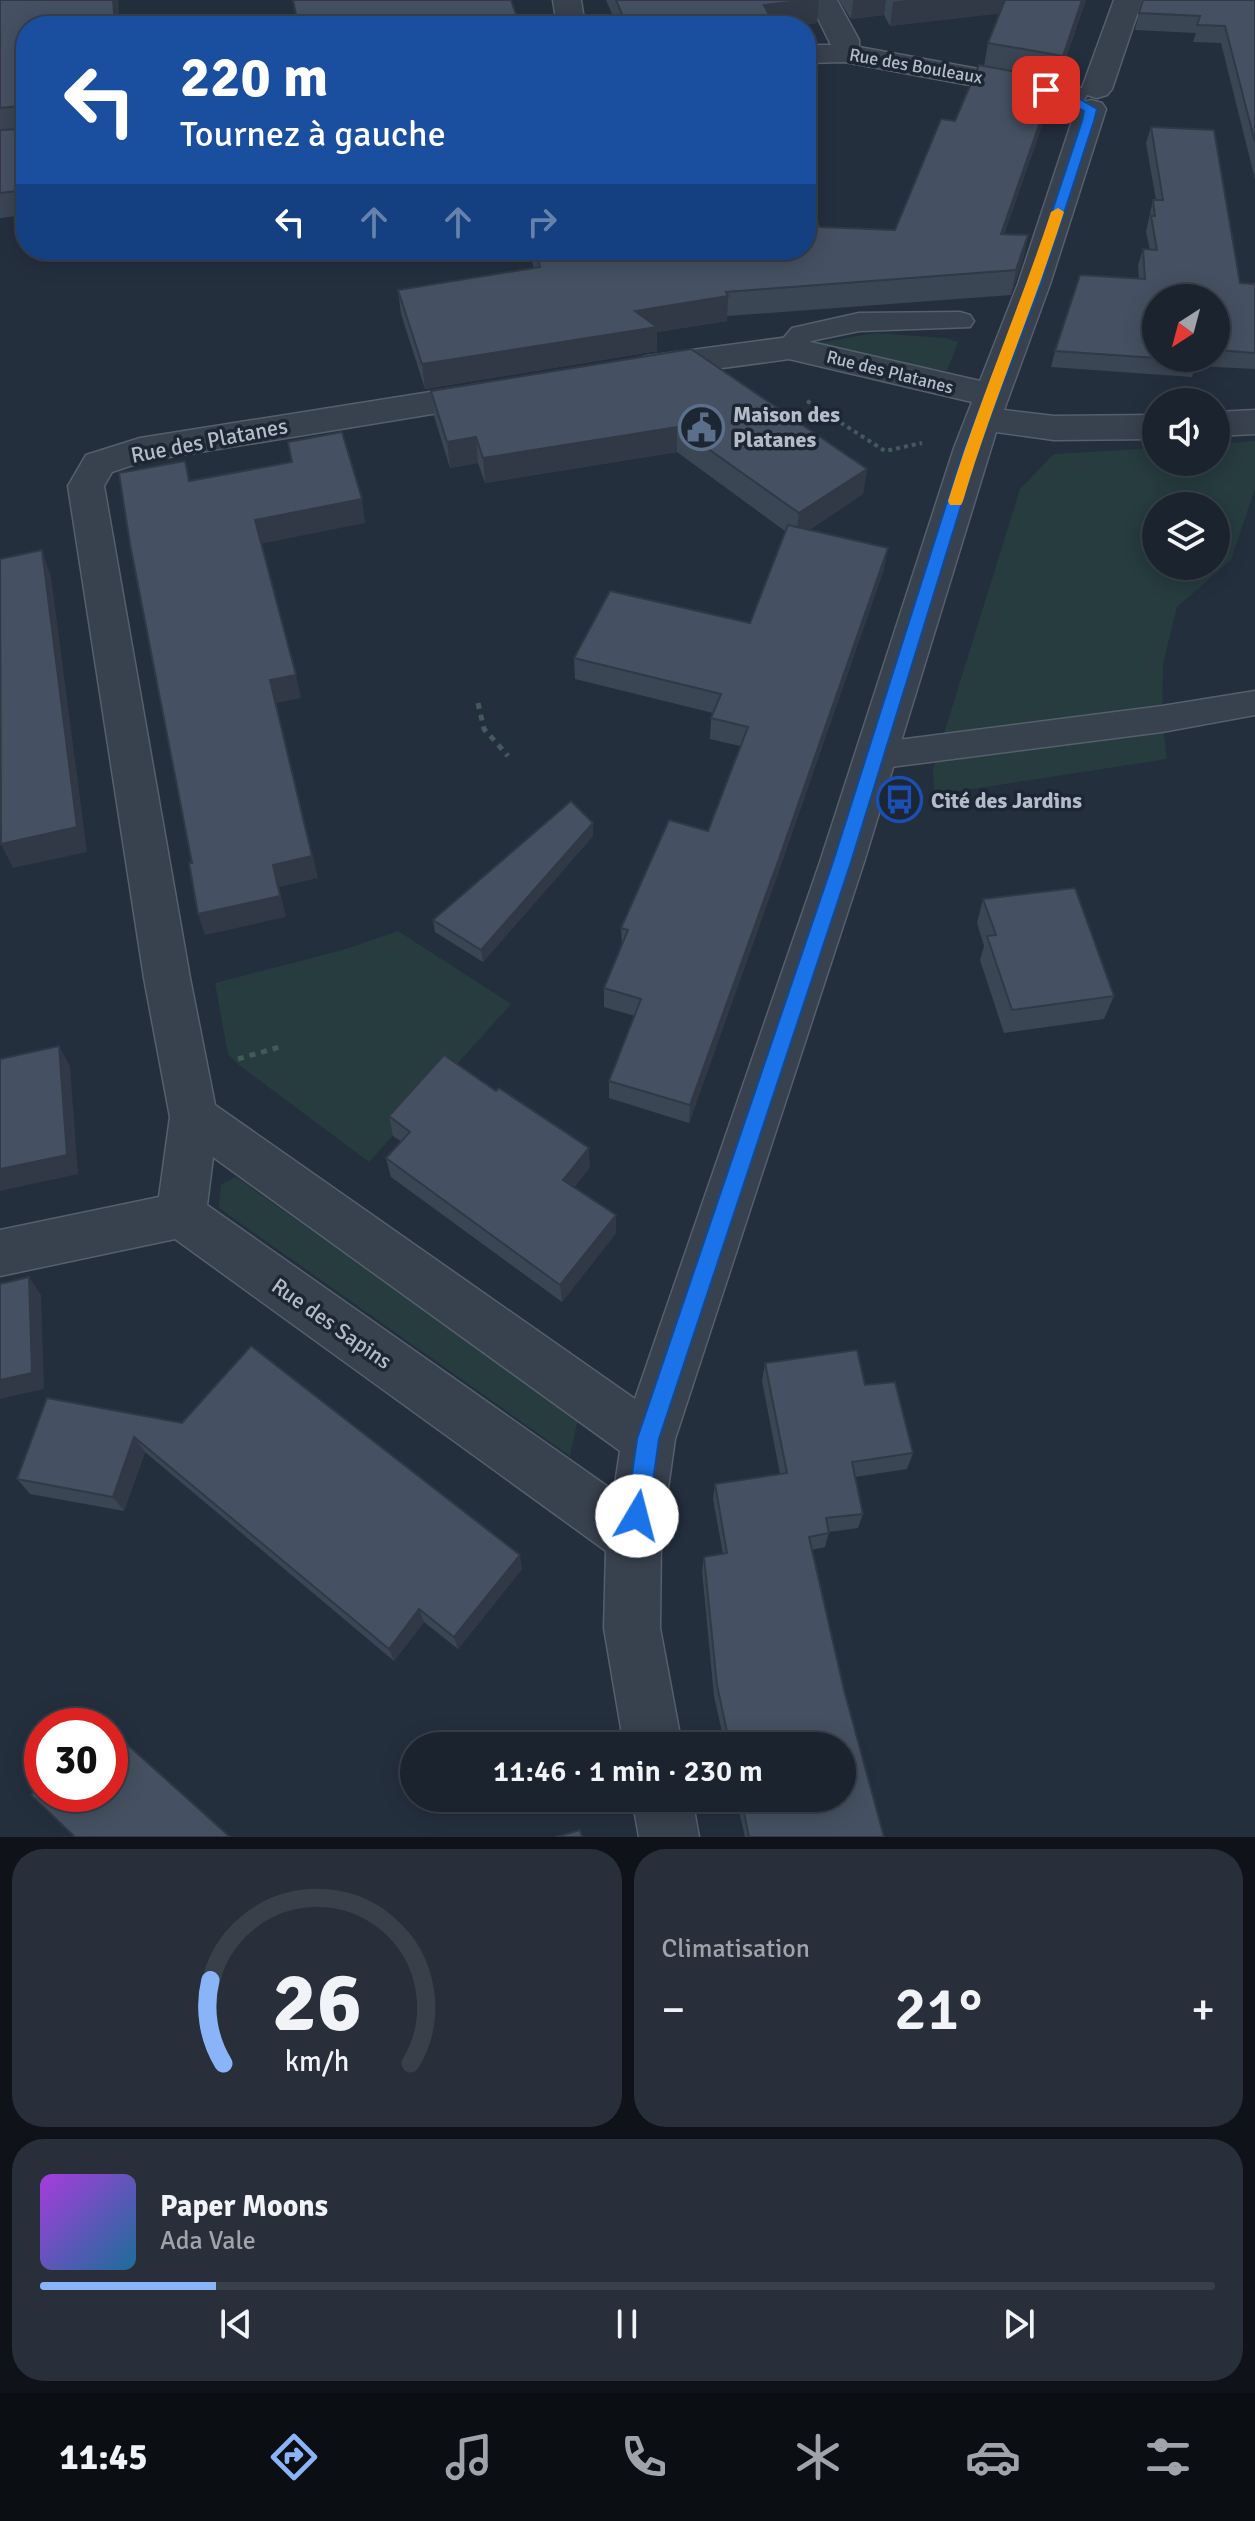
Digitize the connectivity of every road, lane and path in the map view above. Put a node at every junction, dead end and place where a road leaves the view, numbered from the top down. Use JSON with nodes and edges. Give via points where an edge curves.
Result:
{"nodes":[{"id":1,"x":823,"y":0,"type":"edge"},
{"id":2,"x":1128,"y":0,"type":"edge"},
{"id":3,"x":845,"y":53,"type":"junction"},
{"id":4,"x":816,"y":54,"type":"edge"},
{"id":5,"x":1087,"y":98,"type":"junction"},
{"id":6,"x":960,"y":321,"type":"dead end"},
{"id":7,"x":789,"y":348,"type":"junction"},
{"id":8,"x":612,"y":374,"type":"edge"},
{"id":9,"x":520,"y":388,"type":"edge"},
{"id":10,"x":986,"y":407,"type":"junction"},
{"id":11,"x":1255,"y":422,"type":"edge"},
{"id":12,"x":1230,"y":423,"type":"edge"},
{"id":13,"x":1142,"y":427,"type":"edge"},
{"id":14,"x":478,"y":703,"type":"dead end"},
{"id":15,"x":1255,"y":703,"type":"edge"},
{"id":16,"x":508,"y":756,"type":"dead end"},
{"id":17,"x":875,"y":756,"type":"junction"},
{"id":18,"x":194,"y":1117,"type":"junction"},
{"id":19,"x":181,"y":1215,"type":"junction"},
{"id":20,"x":0,"y":1253,"type":"edge"},
{"id":21,"x":648,"y":1439,"type":"junction"},
{"id":22,"x":634,"y":1538,"type":"junction"},
{"id":23,"x":651,"y":1732,"type":"edge"},
{"id":24,"x":665,"y":1812,"type":"edge"},
{"id":25,"x":669,"y":1837,"type":"edge"}],
"edges":[{"from":1,"to":3,"type":"street","via":[[845,40]]},
{"from":2,"to":5,"type":"street"},
{"from":3,"to":4,"type":"street","name":"Rue des Bouleaux"},
{"from":3,"to":5,"type":"street","name":"Rue des Bouleaux"},
{"from":5,"to":10,"type":"street","via":[[1034,284]]},
{"from":6,"to":7,"type":"lane","name":"Rue des Platanes","via":[[859,322],[802,334]]},
{"from":7,"to":8,"type":"street","name":"Rue des Platanes"},
{"from":7,"to":10,"type":"street","name":"Rue des Platanes","via":[[957,389]]},
{"from":9,"to":18,"type":"street","name":"Rue des Platanes","via":[[140,450],[99,464],[86,486]]},
{"from":10,"to":13,"type":"street","name":"Rue des Platanes","via":[[1054,428]]},
{"from":10,"to":17,"type":"street"},
{"from":11,"to":12,"type":"street"},
{"from":14,"to":16,"type":"path","via":[[484,729]]},
{"from":15,"to":17,"type":"lane"},
{"from":17,"to":21,"type":"street"},
{"from":18,"to":19,"type":"street","name":"Rue des Platanes"},
{"from":18,"to":21,"type":"street"},
{"from":19,"to":20,"type":"street"},
{"from":19,"to":22,"type":"street","name":"Rue des Sapins"},
{"from":21,"to":22,"type":"street"},
{"from":22,"to":23,"type":"street","via":[[632,1628]]},
{"from":24,"to":25,"type":"street"}]}
